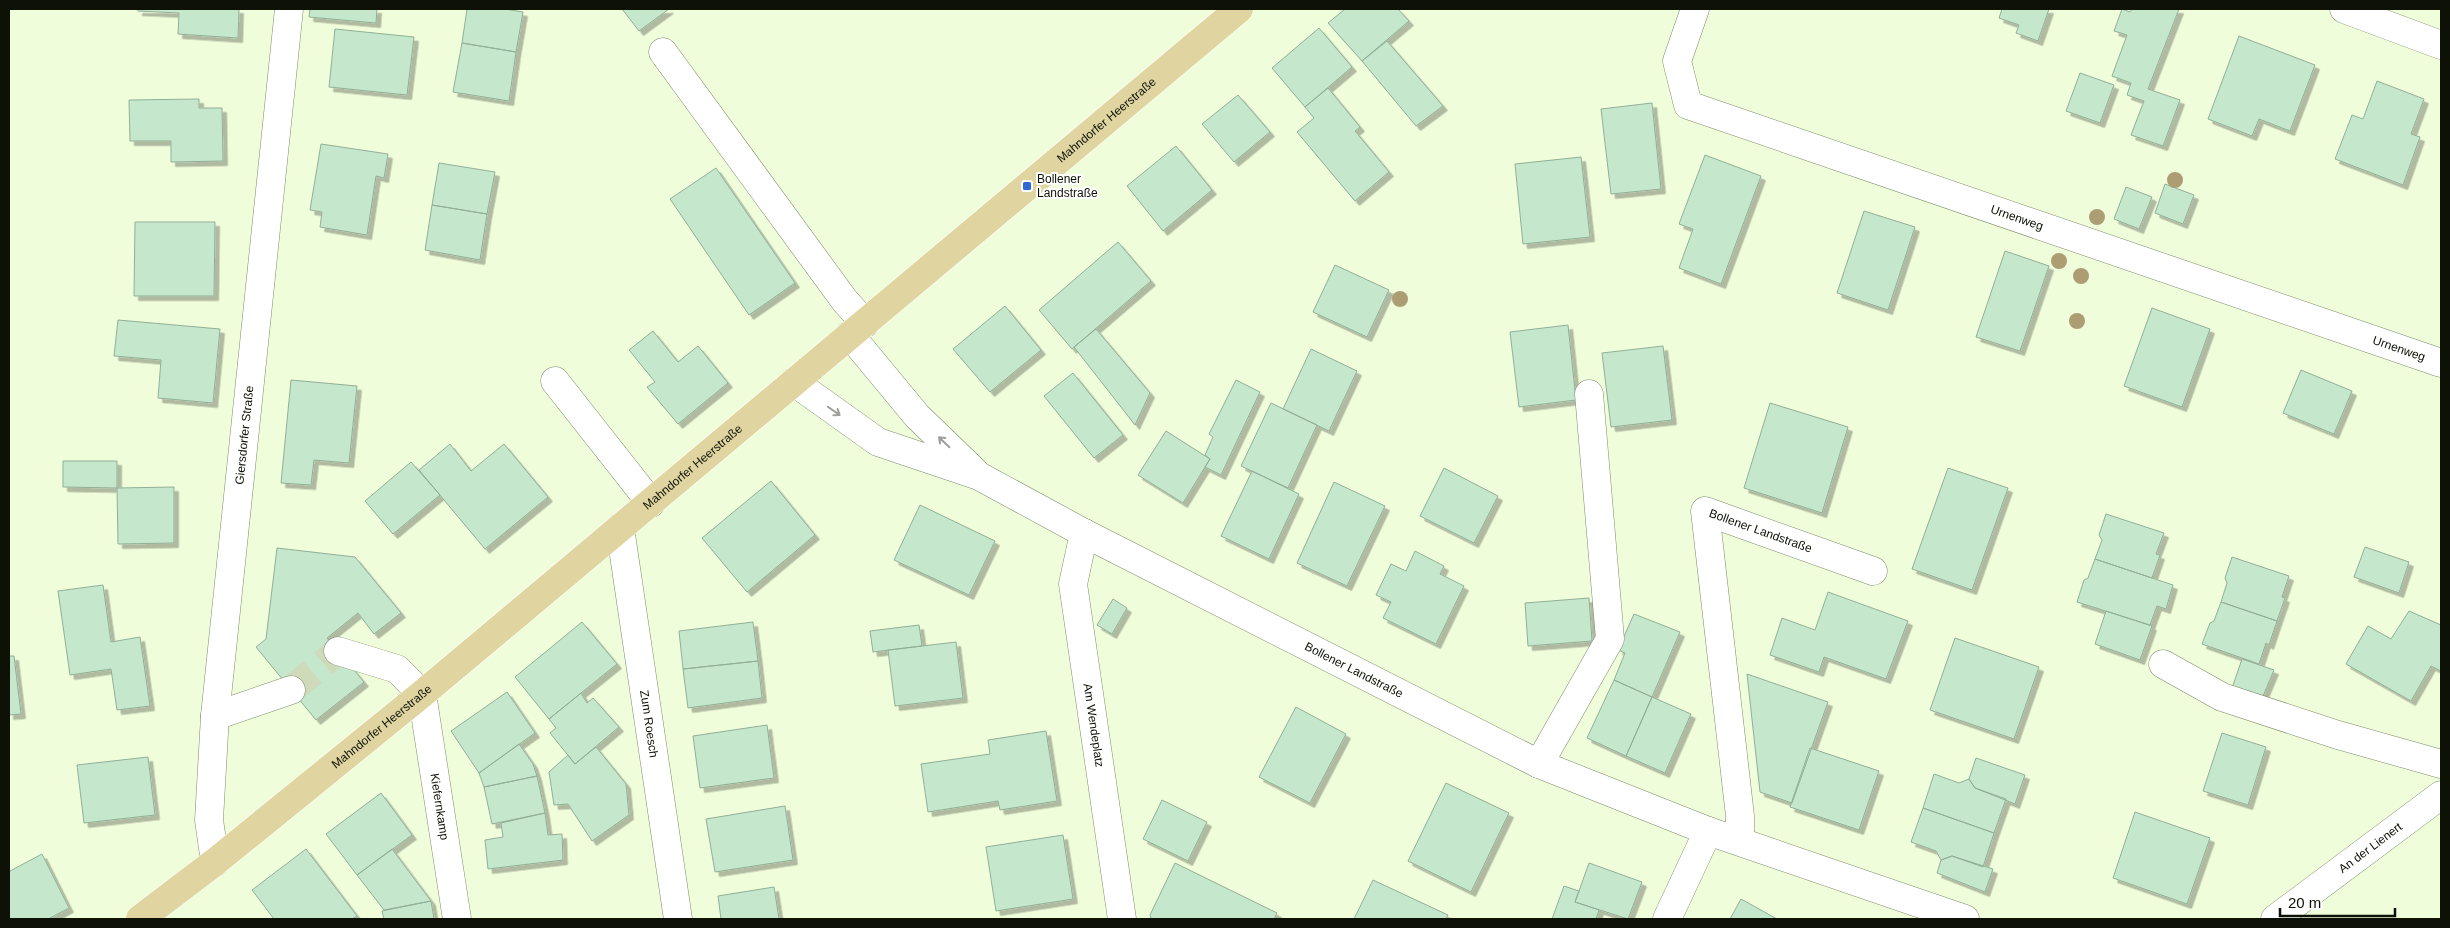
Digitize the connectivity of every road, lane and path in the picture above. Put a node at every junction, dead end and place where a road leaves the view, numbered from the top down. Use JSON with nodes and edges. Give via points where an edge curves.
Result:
{"nodes":[{"id":1,"x":289,"y":9,"type":"edge"},
{"id":2,"x":1239,"y":9,"type":"edge"},
{"id":3,"x":1695,"y":9,"type":"edge"},
{"id":4,"x":2344,"y":9,"type":"edge"},
{"id":5,"x":2441,"y":44,"type":"edge"},
{"id":6,"x":663,"y":52,"type":"dead end"},
{"id":7,"x":857,"y":329,"type":"junction"},
{"id":8,"x":2441,"y":363,"type":"edge"},
{"id":9,"x":555,"y":381,"type":"dead end"},
{"id":10,"x":794,"y":382,"type":"junction"},
{"id":11,"x":1589,"y":394,"type":"dead end"},
{"id":12,"x":979,"y":476,"type":"junction"},
{"id":13,"x":651,"y":503,"type":"junction"},
{"id":14,"x":620,"y":528,"type":"junction"},
{"id":15,"x":1084,"y":533,"type":"junction"},
{"id":16,"x":1873,"y":571,"type":"dead end"},
{"id":17,"x":338,"y":651,"type":"dead end"},
{"id":18,"x":2163,"y":664,"type":"dead end"},
{"id":19,"x":291,"y":690,"type":"tunnel mouth"},
{"id":20,"x":422,"y":694,"type":"junction"},
{"id":21,"x":215,"y":716,"type":"junction"},
{"id":22,"x":1540,"y":764,"type":"junction"},
{"id":23,"x":2441,"y":764,"type":"edge"},
{"id":24,"x":2441,"y":795,"type":"edge"},
{"id":25,"x":1708,"y":831,"type":"junction"},
{"id":26,"x":1740,"y":841,"type":"junction"},
{"id":27,"x":215,"y":862,"type":"junction"},
{"id":28,"x":140,"y":919,"type":"edge"},
{"id":29,"x":457,"y":919,"type":"edge"},
{"id":30,"x":678,"y":919,"type":"edge"},
{"id":31,"x":1122,"y":919,"type":"edge"},
{"id":32,"x":1667,"y":919,"type":"edge"},
{"id":33,"x":1965,"y":919,"type":"edge"},
{"id":34,"x":2275,"y":919,"type":"edge"}],
"edges":[{"from":1,"to":21,"type":"street","name":"Giersdorfer Straße"},
{"from":2,"to":7,"type":"main road","name":"Mahndorfer Heerstraße"},
{"from":3,"to":8,"type":"street","name":"Urnenweg","via":[[1677,61],[1688,105]]},
{"from":4,"to":5,"type":"street"},
{"from":6,"to":7,"type":"street","name":"Bollener Landstraße","via":[[845,301]]},
{"from":7,"to":10,"type":"main road","name":"Mahndorfer Heerstraße"},
{"from":12,"to":7,"type":"street","name":"Bollener Landstraße","one_way":true,"via":[[917,416]]},
{"from":9,"to":13,"type":"street"},
{"from":10,"to":12,"type":"street","name":"Bollener Landstraße","one_way":true,"via":[[878,442]]},
{"from":10,"to":13,"type":"main road","name":"Mahndorfer Heerstraße"},
{"from":11,"to":22,"type":"street","via":[[1610,639]]},
{"from":12,"to":15,"type":"street","name":"Bollener Landstraße"},
{"from":13,"to":14,"type":"main road","name":"Mahndorfer Heerstraße"},
{"from":14,"to":20,"type":"main road","name":"Mahndorfer Heerstraße"},
{"from":14,"to":30,"type":"street","name":"Zum Roesch"},
{"from":15,"to":22,"type":"street","name":"Bollener Landstraße"},
{"from":15,"to":31,"type":"street","name":"Am Wendeplatz","via":[[1073,584]]},
{"from":16,"to":26,"type":"street","name":"Bollener Landstraße","via":[[1705,511],[1740,816]]},
{"from":17,"to":20,"type":"street","via":[[397,669]]},
{"from":18,"to":23,"type":"street","via":[[2222,697]]},
{"from":19,"to":21,"type":"street"},
{"from":20,"to":27,"type":"main road","name":"Mahndorfer Heerstraße"},
{"from":20,"to":29,"type":"street","name":"Kiefernkamp"},
{"from":21,"to":27,"type":"street","name":"Giersdorfer Straße","via":[[209,820]]},
{"from":22,"to":25,"type":"street","name":"Bollener Landstraße"},
{"from":24,"to":34,"type":"street","name":"An der Lienert"},
{"from":25,"to":26,"type":"street","name":"Bollener Landstraße"},
{"from":25,"to":32,"type":"street"},
{"from":26,"to":33,"type":"street","name":"Bollener Landstraße"},
{"from":27,"to":28,"type":"main road","name":"Mahndorfer Heerstraße"}]}
